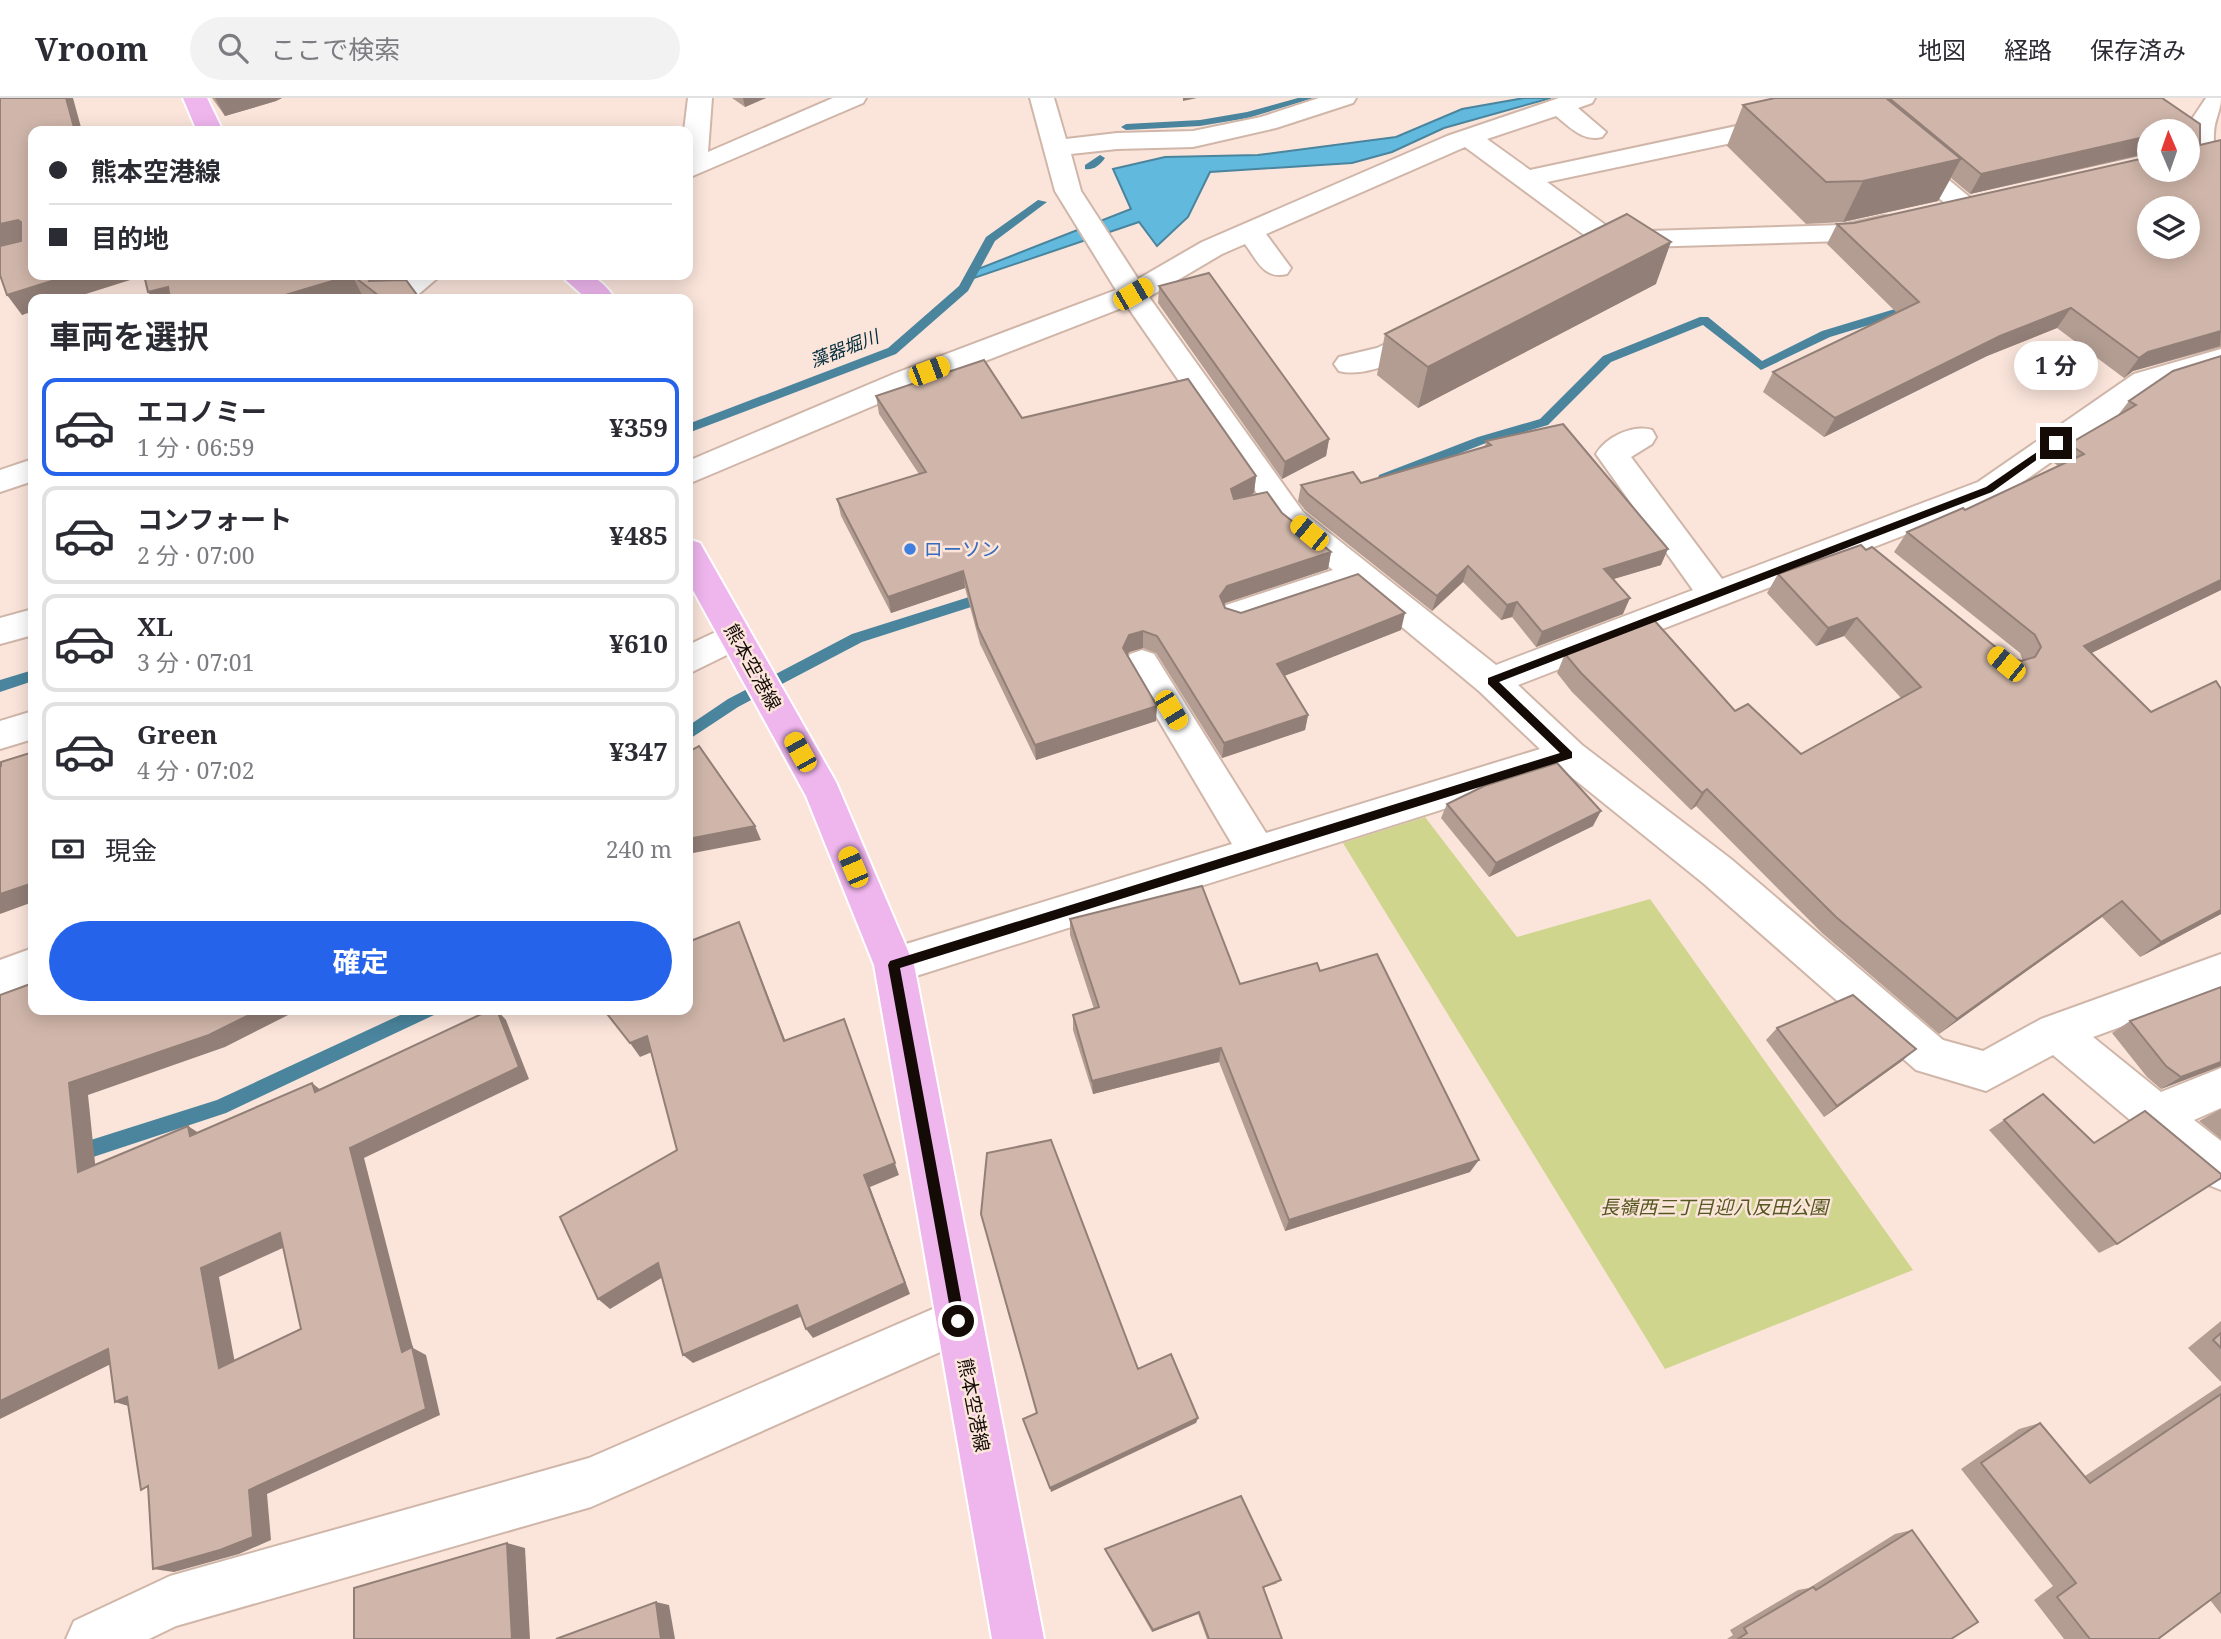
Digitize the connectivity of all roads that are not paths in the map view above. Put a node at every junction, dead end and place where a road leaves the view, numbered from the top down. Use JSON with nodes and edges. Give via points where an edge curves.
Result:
{"nodes":[{"id":1,"x":195,"y":98,"type":"edge"},
{"id":2,"x":700,"y":98,"type":"edge"},
{"id":3,"x":854,"y":98,"type":"edge"},
{"id":4,"x":1042,"y":98,"type":"edge"},
{"id":5,"x":1345,"y":98,"type":"edge"},
{"id":6,"x":2221,"y":99,"type":"edge"},
{"id":7,"x":1571,"y":102,"type":"edge"},
{"id":8,"x":1810,"y":118,"type":"edge"},
{"id":9,"x":208,"y":126,"type":"edge"},
{"id":10,"x":2200,"y":127,"type":"edge"},
{"id":11,"x":2200,"y":127,"type":"edge"},
{"id":12,"x":1594,"y":132,"type":"dead end"},
{"id":13,"x":1468,"y":137,"type":"junction"},
{"id":14,"x":1892,"y":144,"type":"edge"},
{"id":15,"x":1055,"y":148,"type":"junction"},
{"id":16,"x":693,"y":152,"type":"edge"},
{"id":17,"x":2200,"y":152,"type":"edge"},
{"id":18,"x":693,"y":167,"type":"edge"},
{"id":19,"x":1525,"y":179,"type":"junction"},
{"id":20,"x":1937,"y":212,"type":"edge"},
{"id":21,"x":1910,"y":218,"type":"edge"},
{"id":22,"x":1250,"y":232,"type":"junction"},
{"id":23,"x":1609,"y":240,"type":"junction"},
{"id":24,"x":1584,"y":253,"type":"edge"},
{"id":25,"x":1277,"y":268,"type":"dead end"},
{"id":26,"x":420,"y":280,"type":"edge"},
{"id":27,"x":581,"y":280,"type":"edge"},
{"id":28,"x":402,"y":294,"type":"edge"},
{"id":29,"x":597,"y":294,"type":"edge"},
{"id":30,"x":1133,"y":294,"type":"junction"},
{"id":31,"x":1448,"y":323,"type":"edge"},
{"id":32,"x":2221,"y":359,"type":"edge"},
{"id":33,"x":1349,"y":363,"type":"dead end"},
{"id":34,"x":1641,"y":437,"type":"dead end"},
{"id":35,"x":693,"y":471,"type":"edge"},
{"id":36,"x":28,"y":472,"type":"edge"},
{"id":37,"x":0,"y":481,"type":"edge"},
{"id":38,"x":1854,"y":541,"type":"junction"},
{"id":39,"x":693,"y":560,"type":"edge"},
{"id":40,"x":1887,"y":567,"type":"edge"},
{"id":41,"x":1360,"y":573,"type":"junction"},
{"id":42,"x":1715,"y":595,"type":"junction"},
{"id":43,"x":1238,"y":614,"type":"edge"},
{"id":44,"x":28,"y":623,"type":"edge"},
{"id":45,"x":0,"y":631,"type":"edge"},
{"id":46,"x":743,"y":650,"type":"junction"},
{"id":47,"x":693,"y":660,"type":"edge"},
{"id":48,"x":1142,"y":663,"type":"dead end"},
{"id":49,"x":1491,"y":681,"type":"junction"},
{"id":50,"x":28,"y":727,"type":"edge"},
{"id":51,"x":0,"y":735,"type":"edge"},
{"id":52,"x":1569,"y":755,"type":"junction"},
{"id":53,"x":1257,"y":852,"type":"junction"},
{"id":54,"x":894,"y":965,"type":"junction"},
{"id":55,"x":28,"y":967,"type":"edge"},
{"id":56,"x":2221,"y":972,"type":"edge"},
{"id":57,"x":0,"y":978,"type":"edge"},
{"id":58,"x":2056,"y":1032,"type":"junction"},
{"id":59,"x":2221,"y":1088,"type":"edge"},
{"id":60,"x":2156,"y":1115,"type":"junction"},
{"id":61,"x":2221,"y":1169,"type":"edge"},
{"id":62,"x":958,"y":1321,"type":"junction"},
{"id":63,"x":92,"y":1639,"type":"edge"},
{"id":64,"x":1018,"y":1639,"type":"edge"}],
"edges":[{"from":1,"to":9,"type":"main road"},
{"from":2,"to":16,"type":"street"},
{"from":3,"to":18,"type":"street"},
{"from":4,"to":15,"type":"street"},
{"from":5,"to":15,"type":"street","via":[[1267,123],[1193,139]]},
{"from":6,"to":11,"type":"street","via":[[2211,105]]},
{"from":7,"to":12,"type":"street"},
{"from":7,"to":13,"type":"street"},
{"from":8,"to":19,"type":"street"},
{"from":10,"to":17,"type":"street"},
{"from":13,"to":19,"type":"street"},
{"from":13,"to":22,"type":"street"},
{"from":14,"to":20,"type":"street","via":[[1977,203]]},
{"from":15,"to":30,"type":"street","via":[[1068,191]]},
{"from":19,"to":23,"type":"street"},
{"from":21,"to":23,"type":"street","via":[[1843,233]]},
{"from":22,"to":25,"type":"street"},
{"from":22,"to":30,"type":"street","via":[[1212,248]]},
{"from":23,"to":24,"type":"street"},
{"from":26,"to":28,"type":"street"},
{"from":27,"to":29,"type":"main road"},
{"from":30,"to":35,"type":"street","via":[[906,380]]},
{"from":30,"to":41,"type":"street","via":[[1292,520]]},
{"from":31,"to":33,"type":"street","via":[[1386,355]]},
{"from":32,"to":38,"type":"street","via":[[2145,381],[1989,489]]},
{"from":34,"to":42,"type":"street","via":[[1612,454]]},
{"from":36,"to":37,"type":"street"},
{"from":38,"to":40,"type":"street"},
{"from":38,"to":42,"type":"street"},
{"from":39,"to":46,"type":"main road","name":"熊本空港線"},
{"from":41,"to":43,"type":"street"},
{"from":41,"to":49,"type":"street"},
{"from":42,"to":49,"type":"street"},
{"from":44,"to":45,"type":"street"},
{"from":46,"to":47,"type":"street"},
{"from":46,"to":54,"type":"main road","name":"熊本空港線","via":[[823,793]]},
{"from":48,"to":53,"type":"street"},
{"from":49,"to":52,"type":"street"},
{"from":50,"to":51,"type":"street"},
{"from":52,"to":53,"type":"street"},
{"from":52,"to":58,"type":"street","via":[[1717,871],[1931,1056],[1986,1072]]},
{"from":53,"to":54,"type":"street"},
{"from":54,"to":62,"type":"main road","name":"熊本空港線"},
{"from":55,"to":57,"type":"street"},
{"from":56,"to":58,"type":"street"},
{"from":58,"to":60,"type":"street"},
{"from":59,"to":60,"type":"street"},
{"from":60,"to":61,"type":"street"},
{"from":62,"to":63,"type":"street","via":[[591,1482],[170,1602]]},
{"from":62,"to":64,"type":"main road","name":"熊本空港線"}]}
